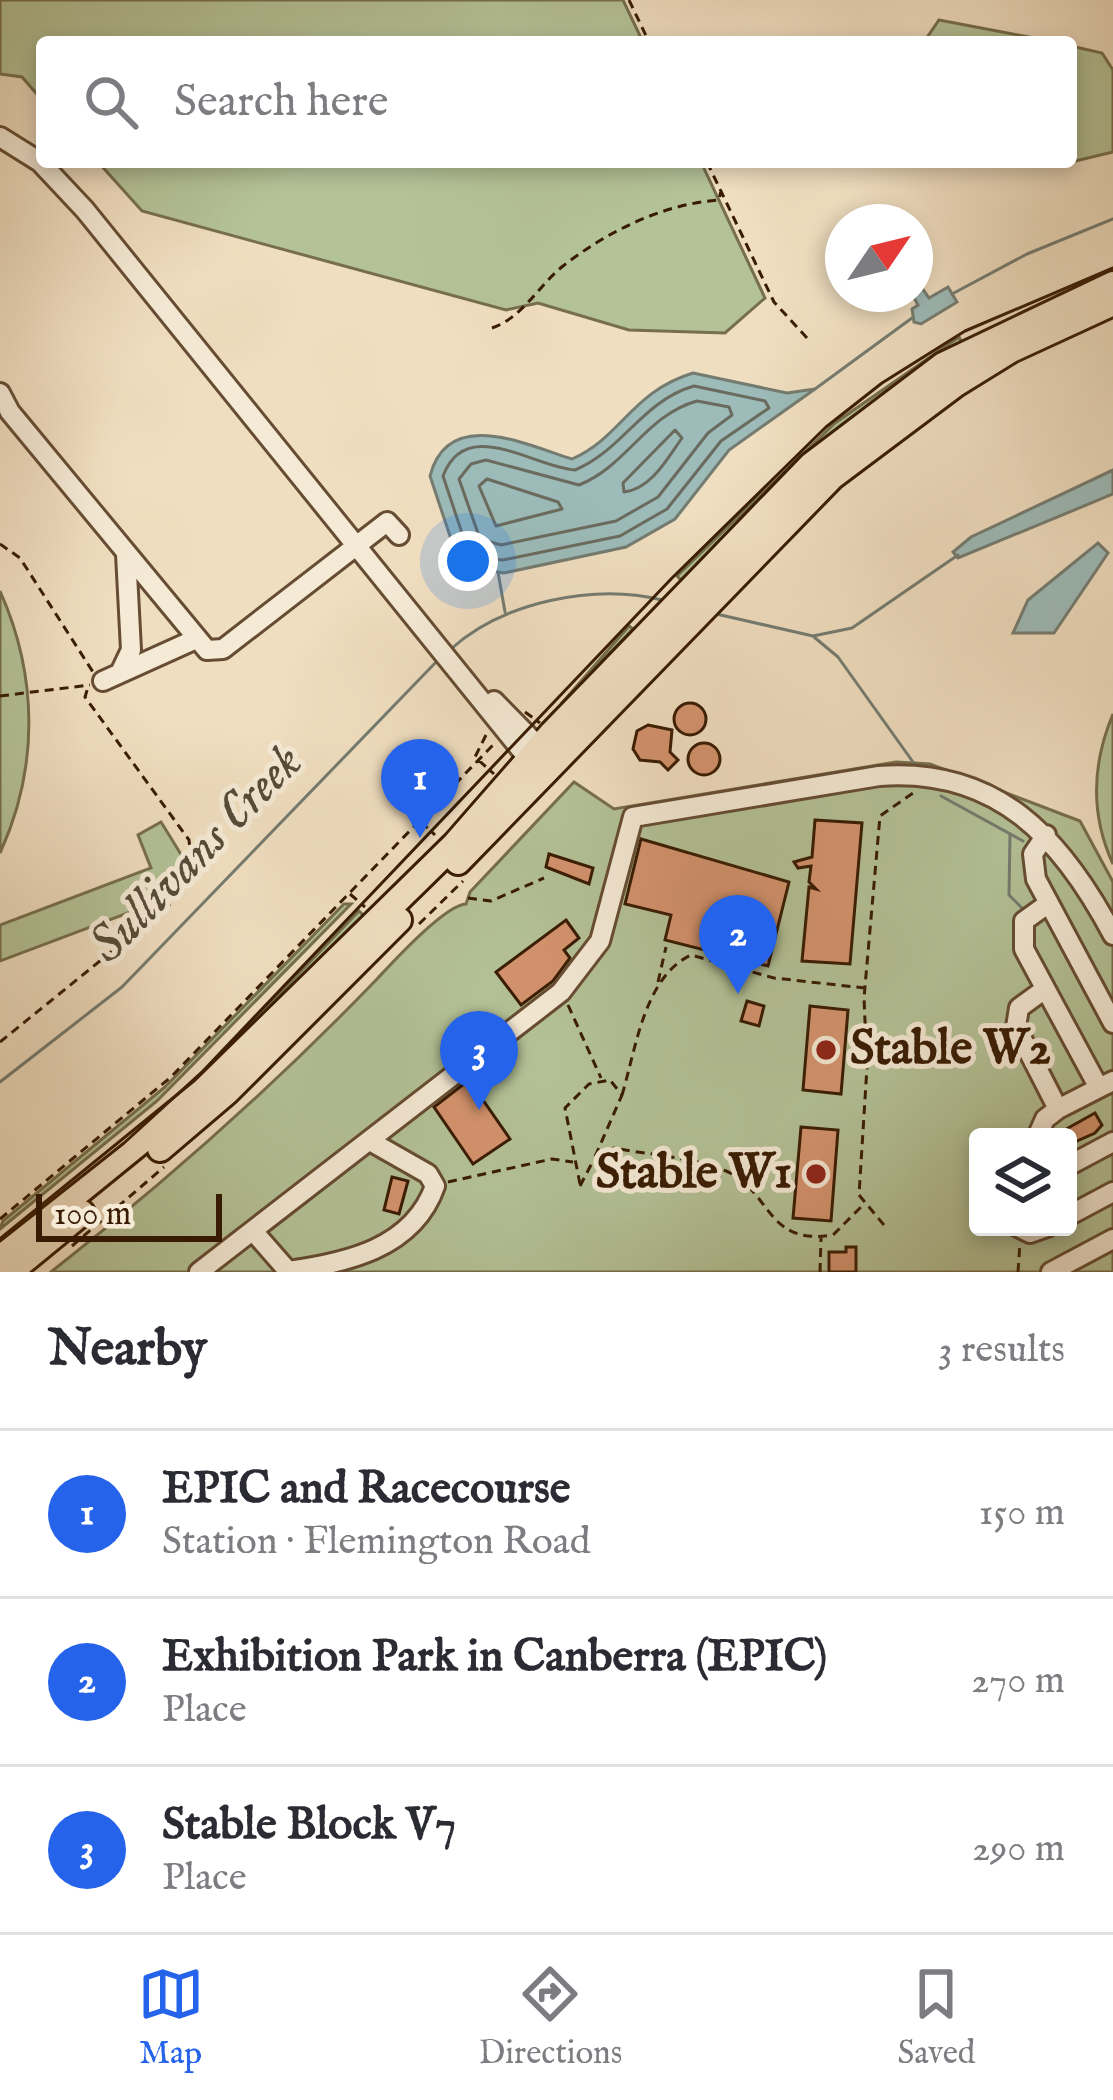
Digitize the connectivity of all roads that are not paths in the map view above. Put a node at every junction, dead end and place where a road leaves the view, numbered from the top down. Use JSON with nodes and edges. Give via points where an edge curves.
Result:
{"nodes":[{"id":1,"x":0,"y":137,"type":"edge"},
{"id":2,"x":36,"y":160,"type":"edge"},
{"id":3,"x":46,"y":168,"type":"edge"},
{"id":4,"x":1113,"y":284,"type":"edge"},
{"id":5,"x":1113,"y":303,"type":"edge"},
{"id":6,"x":0,"y":393,"type":"edge"},
{"id":7,"x":399,"y":535,"type":"dead end"},
{"id":8,"x":357,"y":543,"type":"junction"},
{"id":9,"x":126,"y":554,"type":"junction"},
{"id":10,"x":196,"y":639,"type":"junction"},
{"id":11,"x":544,"y":756,"type":"junction"},
{"id":12,"x":1046,"y":835,"type":"junction"},
{"id":13,"x":1049,"y":903,"type":"junction"},
{"id":14,"x":1113,"y":935,"type":"edge"},
{"id":15,"x":1045,"y":989,"type":"junction"},
{"id":16,"x":310,"y":996,"type":"junction"},
{"id":17,"x":1113,"y":1023,"type":"edge"},
{"id":18,"x":1106,"y":1084,"type":"edge"},
{"id":19,"x":1058,"y":1109,"type":"junction"},
{"id":20,"x":1041,"y":1128,"type":"edge"},
{"id":21,"x":370,"y":1141,"type":"junction"},
{"id":22,"x":1113,"y":1142,"type":"edge"},
{"id":23,"x":1077,"y":1161,"type":"edge"},
{"id":24,"x":1113,"y":1192,"type":"edge"},
{"id":25,"x":1077,"y":1211,"type":"edge"},
{"id":26,"x":253,"y":1231,"type":"junction"},
{"id":27,"x":1113,"y":1239,"type":"edge"},
{"id":28,"x":0,"y":1256,"type":"edge"},
{"id":29,"x":10,"y":1272,"type":"edge"},
{"id":30,"x":200,"y":1272,"type":"edge"},
{"id":31,"x":1051,"y":1272,"type":"edge"}],
"edges":[{"from":1,"to":2,"type":"street"},
{"from":3,"to":8,"type":"street"},
{"from":4,"to":11,"type":"main road","via":[[1000,335],[904,391],[811,465],[658,620]]},
{"from":5,"to":11,"type":"main road","via":[[1011,350],[917,409],[832,477],[685,629]]},
{"from":6,"to":9,"type":"street"},
{"from":7,"to":8,"type":"street","via":[[387,522]]},
{"from":8,"to":10,"type":"street","via":[[224,649],[207,650]]},
{"from":8,"to":11,"type":"street","via":[[510,728]]},
{"from":9,"to":10,"type":"street"},
{"from":9,"to":10,"type":"street","via":[[131,650],[104,680]]},
{"from":11,"to":16,"type":"main road"},
{"from":12,"to":13,"type":"street","via":[[1032,866]]},
{"from":12,"to":14,"type":"street"},
{"from":12,"to":21,"type":"street","via":[[977,792],[910,773],[633,818],[600,940],[561,992]]},
{"from":13,"to":15,"type":"street","via":[[1021,929]]},
{"from":13,"to":17,"type":"street"},
{"from":15,"to":18,"type":"street"},
{"from":15,"to":19,"type":"street","via":[[1019,1008],[1016,1027]]},
{"from":16,"to":28,"type":"main road"},
{"from":16,"to":29,"type":"main road","via":[[199,1118]]},
{"from":18,"to":19,"type":"street"},
{"from":19,"to":20,"type":"street"},
{"from":21,"to":26,"type":"street"},
{"from":21,"to":26,"type":"street","via":[[435,1186],[392,1239],[357,1261],[288,1270]]},
{"from":22,"to":23,"type":"street"},
{"from":24,"to":25,"type":"street"},
{"from":26,"to":30,"type":"street"},
{"from":27,"to":31,"type":"street"}]}
